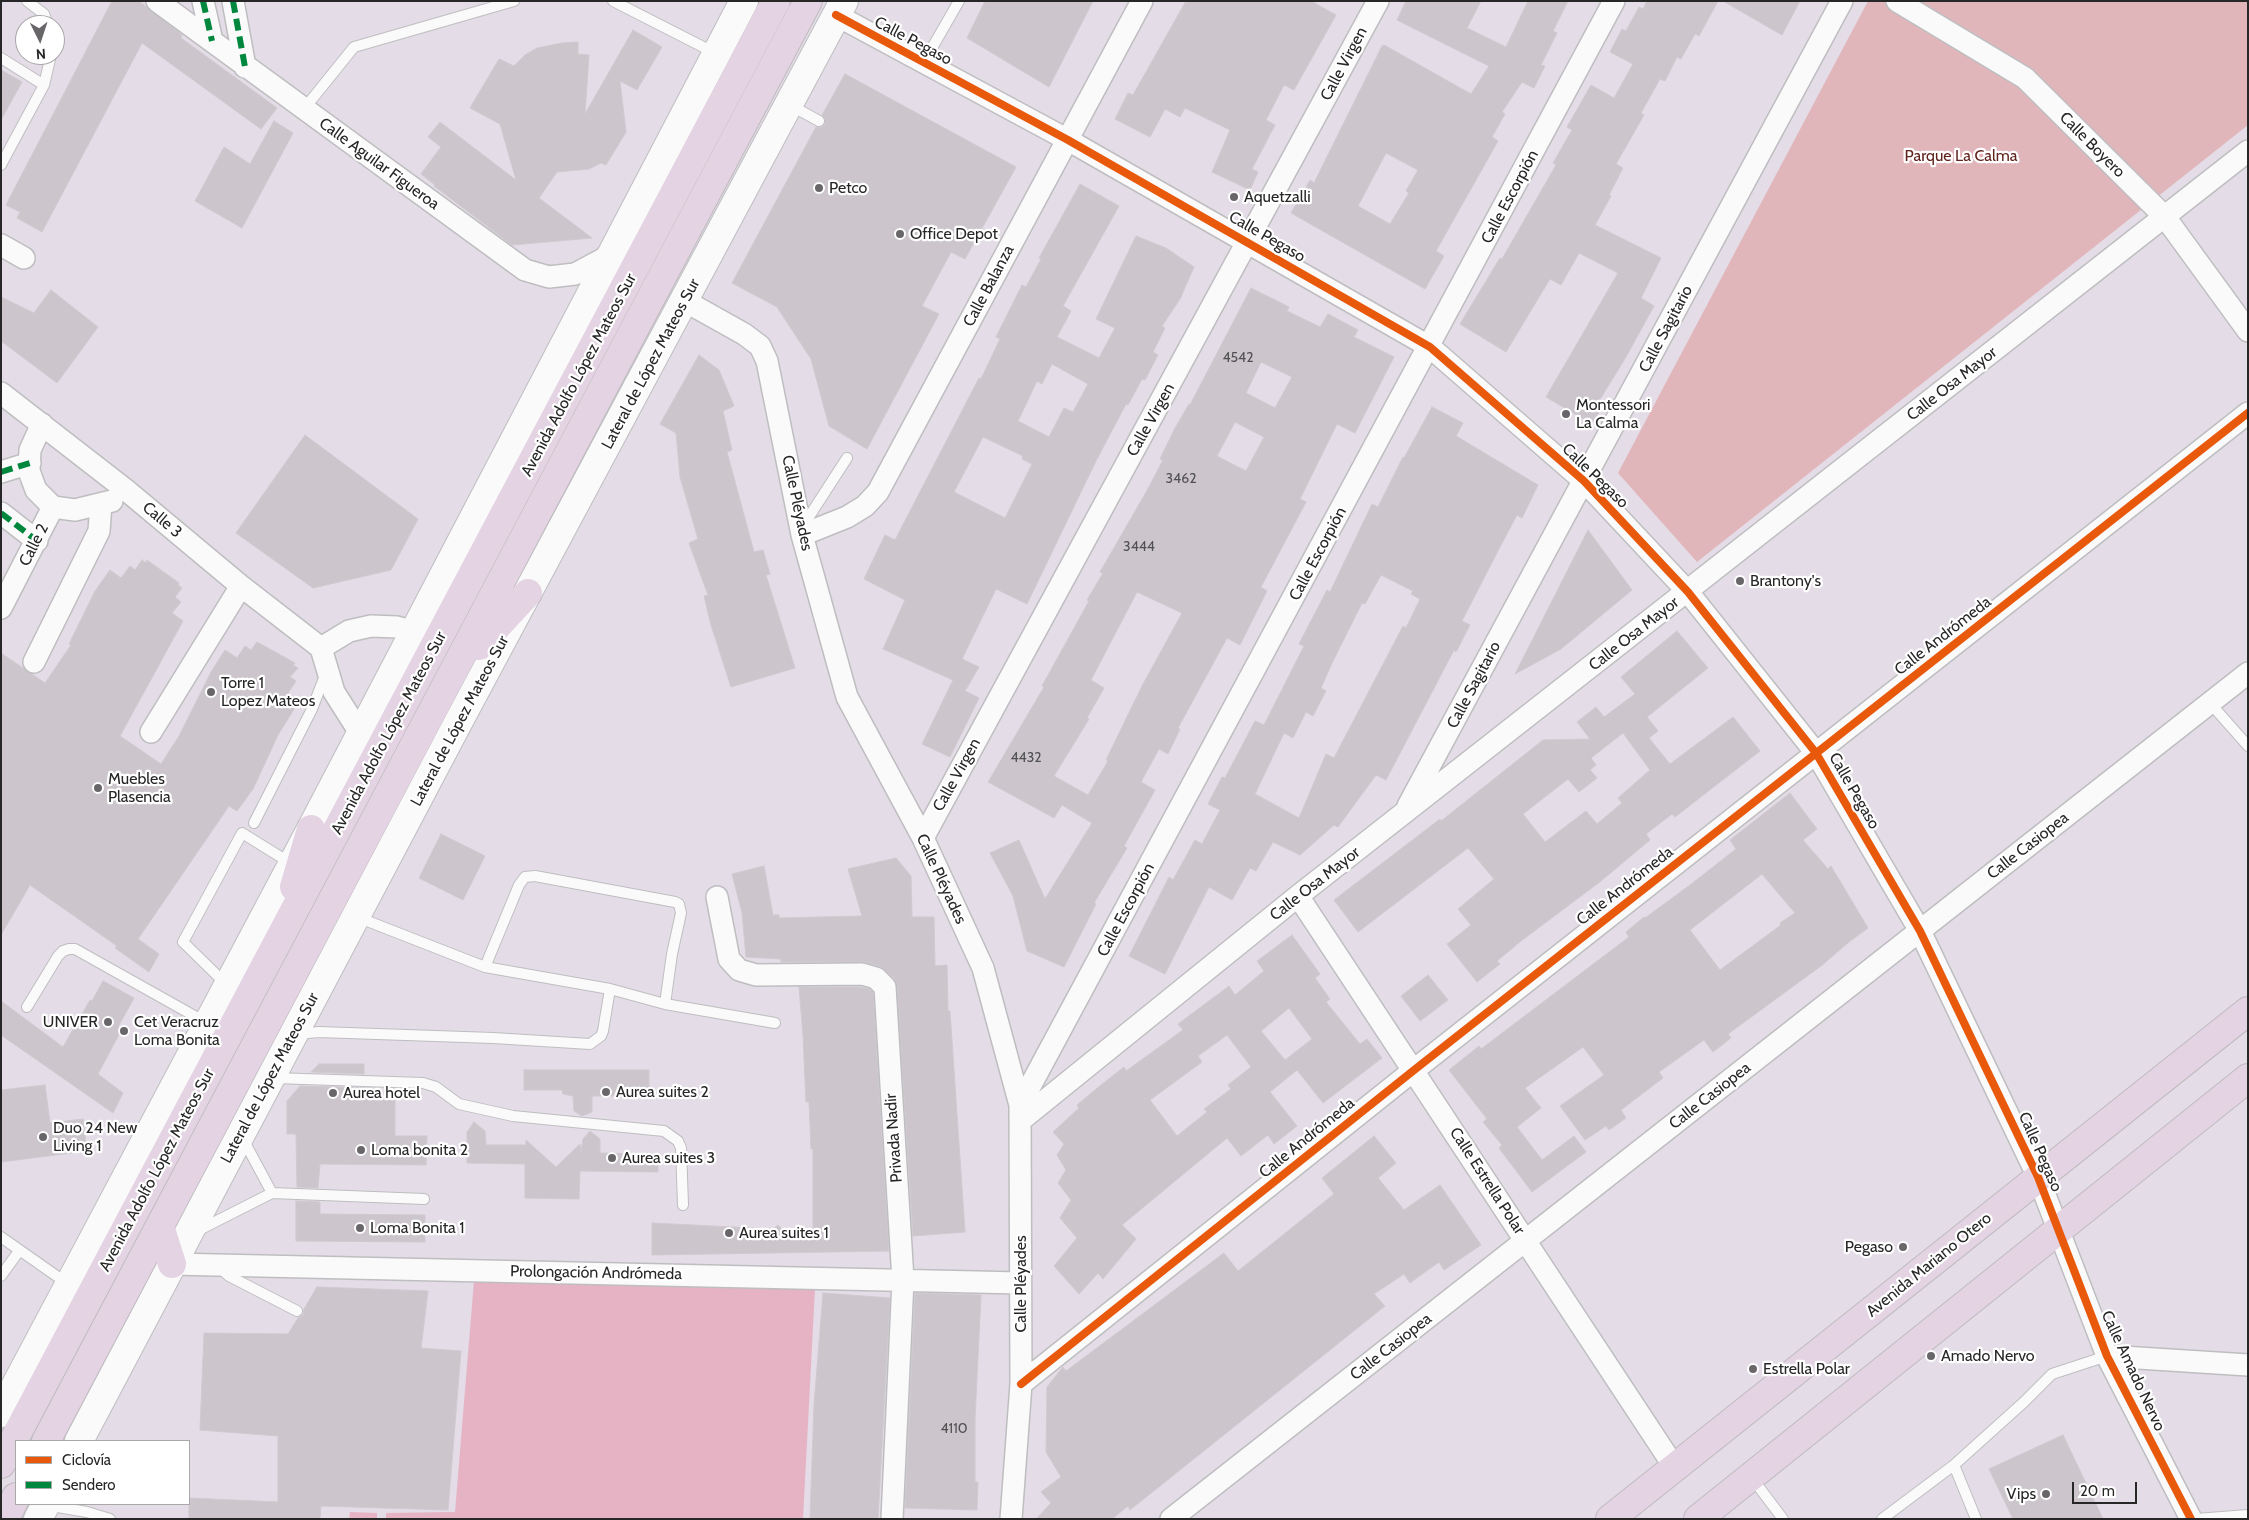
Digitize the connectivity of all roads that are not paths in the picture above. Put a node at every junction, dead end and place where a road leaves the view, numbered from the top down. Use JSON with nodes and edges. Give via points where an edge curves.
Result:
{"nodes":[{"id":1,"x":27,"y":1,"type":"edge"},
{"id":2,"x":157,"y":1,"type":"edge"},
{"id":3,"x":203,"y":1,"type":"edge"},
{"id":4,"x":233,"y":1,"type":"edge"},
{"id":5,"x":514,"y":1,"type":"edge"},
{"id":6,"x":613,"y":1,"type":"edge"},
{"id":7,"x":744,"y":1,"type":"edge"},
{"id":8,"x":776,"y":1,"type":"edge"},
{"id":9,"x":808,"y":1,"type":"edge"},
{"id":10,"x":959,"y":1,"type":"edge"},
{"id":11,"x":1142,"y":1,"type":"edge"},
{"id":12,"x":1378,"y":1,"type":"edge"},
{"id":13,"x":1614,"y":1,"type":"edge"},
{"id":14,"x":1842,"y":1,"type":"edge"},
{"id":15,"x":1897,"y":1,"type":"edge"},
{"id":16,"x":840,"y":8,"type":"edge"},
{"id":17,"x":44,"y":15,"type":"edge"},
{"id":18,"x":212,"y":42,"type":"junction"},
{"id":19,"x":716,"y":54,"type":"junction"},
{"id":20,"x":1,"y":58,"type":"edge"},
{"id":21,"x":924,"y":62,"type":"junction"},
{"id":22,"x":49,"y":65,"type":"edge"},
{"id":23,"x":246,"y":67,"type":"junction"},
{"id":24,"x":44,"y":86,"type":"junction"},
{"id":25,"x":790,"y":104,"type":"junction"},
{"id":26,"x":304,"y":109,"type":"junction"},
{"id":27,"x":819,"y":121,"type":"dead end"},
{"id":28,"x":1068,"y":140,"type":"junction"},
{"id":29,"x":2248,"y":151,"type":"edge"},
{"id":30,"x":1,"y":165,"type":"edge"},
{"id":31,"x":2165,"y":216,"type":"junction"},
{"id":32,"x":1248,"y":242,"type":"junction"},
{"id":33,"x":1,"y":245,"type":"edge"},
{"id":34,"x":613,"y":251,"type":"junction"},
{"id":35,"x":24,"y":258,"type":"dead end"},
{"id":36,"x":685,"y":301,"type":"junction"},
{"id":37,"x":2248,"y":331,"type":"edge"},
{"id":38,"x":1430,"y":346,"type":"junction"},
{"id":39,"x":1,"y":393,"type":"edge"},
{"id":40,"x":2248,"y":413,"type":"edge"},
{"id":41,"x":42,"y":424,"type":"junction"},
{"id":42,"x":847,"y":458,"type":"dead end"},
{"id":43,"x":30,"y":463,"type":"junction"},
{"id":44,"x":1,"y":472,"type":"edge"},
{"id":45,"x":1584,"y":481,"type":"junction"},
{"id":46,"x":126,"y":490,"type":"junction"},
{"id":47,"x":101,"y":504,"type":"junction"},
{"id":48,"x":53,"y":507,"type":"junction"},
{"id":49,"x":1,"y":513,"type":"edge"},
{"id":50,"x":802,"y":532,"type":"junction"},
{"id":51,"x":37,"y":541,"type":"junction"},
{"id":52,"x":241,"y":586,"type":"junction"},
{"id":53,"x":1688,"y":592,"type":"junction"},
{"id":54,"x":528,"y":594,"type":"junction"},
{"id":55,"x":1,"y":608,"type":"edge"},
{"id":56,"x":414,"y":632,"type":"junction"},
{"id":57,"x":321,"y":648,"type":"junction"},
{"id":58,"x":34,"y":662,"type":"dead end"},
{"id":59,"x":327,"y":670,"type":"junction"},
{"id":60,"x":2248,"y":673,"type":"edge"},
{"id":61,"x":453,"y":675,"type":"junction"},
{"id":62,"x":2210,"y":703,"type":"junction"},
{"id":63,"x":151,"y":732,"type":"dead end"},
{"id":64,"x":360,"y":733,"type":"junction"},
{"id":65,"x":2248,"y":746,"type":"edge"},
{"id":66,"x":1816,"y":753,"type":"junction"},
{"id":67,"x":1404,"y":814,"type":"junction"},
{"id":68,"x":254,"y":823,"type":"dead end"},
{"id":69,"x":310,"y":829,"type":"junction"},
{"id":70,"x":923,"y":838,"type":"junction"},
{"id":71,"x":292,"y":864,"type":"junction"},
{"id":72,"x":1298,"y":896,"type":"junction"},
{"id":73,"x":717,"y":897,"type":"dead end"},
{"id":74,"x":356,"y":916,"type":"junction"},
{"id":75,"x":1920,"y":930,"type":"junction"},
{"id":76,"x":277,"y":943,"type":"junction"},
{"id":77,"x":485,"y":967,"type":"junction"},
{"id":78,"x":227,"y":986,"type":"junction"},
{"id":79,"x":610,"y":989,"type":"junction"},
{"id":80,"x":665,"y":1004,"type":"junction"},
{"id":81,"x":27,"y":1007,"type":"dead end"},
{"id":82,"x":2248,"y":1011,"type":"edge"},
{"id":83,"x":208,"y":1023,"type":"junction"},
{"id":84,"x":775,"y":1023,"type":"dead end"},
{"id":85,"x":294,"y":1034,"type":"junction"},
{"id":86,"x":1414,"y":1070,"type":"junction"},
{"id":87,"x":270,"y":1078,"type":"junction"},
{"id":88,"x":2248,"y":1078,"type":"edge"},
{"id":89,"x":1021,"y":1112,"type":"junction"},
{"id":90,"x":240,"y":1134,"type":"junction"},
{"id":91,"x":2038,"y":1177,"type":"junction"},
{"id":92,"x":272,"y":1193,"type":"junction"},
{"id":93,"x":424,"y":1199,"type":"dead end"},
{"id":94,"x":683,"y":1205,"type":"dead end"},
{"id":95,"x":160,"y":1226,"type":"junction"},
{"id":96,"x":2058,"y":1230,"type":"junction"},
{"id":97,"x":1,"y":1237,"type":"edge"},
{"id":98,"x":185,"y":1237,"type":"junction"},
{"id":99,"x":1527,"y":1241,"type":"junction"},
{"id":100,"x":19,"y":1251,"type":"junction"},
{"id":101,"x":172,"y":1264,"type":"junction"},
{"id":102,"x":216,"y":1265,"type":"junction"},
{"id":103,"x":1,"y":1276,"type":"edge"},
{"id":104,"x":903,"y":1280,"type":"junction"},
{"id":105,"x":1020,"y":1283,"type":"junction"},
{"id":106,"x":68,"y":1285,"type":"junction"},
{"id":107,"x":297,"y":1311,"type":"dead end"},
{"id":108,"x":2106,"y":1356,"type":"junction"},
{"id":109,"x":2248,"y":1365,"type":"edge"},
{"id":110,"x":1021,"y":1384,"type":"junction"},
{"id":111,"x":1,"y":1413,"type":"edge"},
{"id":112,"x":47,"y":1440,"type":"edge"},
{"id":113,"x":80,"y":1440,"type":"edge"},
{"id":114,"x":1,"y":1464,"type":"edge"},
{"id":115,"x":1954,"y":1465,"type":"junction"},
{"id":116,"x":1675,"y":1468,"type":"junction"},
{"id":117,"x":1752,"y":1477,"type":"junction"},
{"id":118,"x":15,"y":1500,"type":"edge"},
{"id":119,"x":43,"y":1509,"type":"edge"},
{"id":120,"x":2248,"y":1515,"type":"edge"},
{"id":121,"x":5,"y":1519,"type":"edge"},
{"id":122,"x":110,"y":1519,"type":"edge"},
{"id":123,"x":892,"y":1519,"type":"edge"},
{"id":124,"x":1011,"y":1519,"type":"edge"},
{"id":125,"x":1171,"y":1519,"type":"edge"},
{"id":126,"x":1610,"y":1519,"type":"edge"},
{"id":127,"x":1698,"y":1519,"type":"edge"},
{"id":128,"x":1783,"y":1519,"type":"edge"},
{"id":129,"x":1882,"y":1519,"type":"edge"},
{"id":130,"x":1976,"y":1519,"type":"edge"},
{"id":131,"x":2191,"y":1519,"type":"edge"},
{"id":132,"x":2196,"y":1519,"type":"edge"}],
"edges":[{"from":1,"to":17,"type":"lane"},
{"from":2,"to":18,"type":"street","name":"Calle Aguilar Figueroa"},
{"from":3,"to":18,"type":"street"},
{"from":4,"to":23,"type":"street"},
{"from":5,"to":26,"type":"lane","via":[[354,46]]},
{"from":6,"to":19,"type":"lane"},
{"from":7,"to":19,"type":"main road"},
{"from":8,"to":76,"type":"main road","name":"Avenida Adolfo López Mateos Sur"},
{"from":9,"to":61,"type":"main road","name":"Avenida Adolfo López Mateos Sur"},
{"from":10,"to":21,"type":"lane"},
{"from":11,"to":28,"type":"street","name":"Calle Balanza"},
{"from":12,"to":32,"type":"street","name":"Calle Virgen"},
{"from":13,"to":38,"type":"street","name":"Calle Escorpión"},
{"from":14,"to":45,"type":"street","name":"Calle Sagitario"},
{"from":15,"to":31,"type":"street","name":"Calle Boyero","via":[[2025,78]]},
{"from":16,"to":21,"type":"street","name":"Calle Pegaso"},
{"from":16,"to":25,"type":"main road","name":"Lateral de López Mateos Sur"},
{"from":18,"to":23,"type":"street","name":"Calle Aguilar Figueroa"},
{"from":19,"to":34,"type":"main road"},
{"from":20,"to":24,"type":"lane"},
{"from":21,"to":28,"type":"street","name":"Calle Pegaso"},
{"from":22,"to":24,"type":"lane"},
{"from":23,"to":26,"type":"street","name":"Calle Aguilar Figueroa"},
{"from":24,"to":30,"type":"lane"},
{"from":25,"to":27,"type":"lane"},
{"from":25,"to":36,"type":"main road","name":"Lateral de López Mateos Sur"},
{"from":26,"to":34,"type":"street","name":"Calle Aguilar Figueroa","via":[[525,270],[549,277],[575,274]]},
{"from":28,"to":32,"type":"street","name":"Calle Pegaso"},
{"from":28,"to":50,"type":"street","name":"Calle Balanza","via":[[878,492],[859,510]]},
{"from":29,"to":31,"type":"street","name":"Calle Osa Mayor"},
{"from":31,"to":37,"type":"street","name":"Calle Boyero"},
{"from":31,"to":53,"type":"street","name":"Calle Osa Mayor"},
{"from":32,"to":38,"type":"street","name":"Calle Pegaso"},
{"from":32,"to":70,"type":"street","name":"Calle Virgen"},
{"from":33,"to":35,"type":"street"},
{"from":34,"to":56,"type":"main road"},
{"from":36,"to":50,"type":"street","name":"Calle Pléyades","via":[[760,346],[767,361]]},
{"from":36,"to":54,"type":"main road","name":"Lateral de López Mateos Sur"},
{"from":38,"to":45,"type":"street","name":"Calle Pegaso"},
{"from":38,"to":89,"type":"street","name":"Calle Escorpión"},
{"from":39,"to":41,"type":"street","name":"Calle 3"},
{"from":40,"to":66,"type":"street","name":"Calle Andrómeda"},
{"from":41,"to":43,"type":"street","name":"Calle 2","via":[[30,450]]},
{"from":41,"to":46,"type":"street","name":"Calle 3"},
{"from":42,"to":50,"type":"lane"},
{"from":43,"to":44,"type":"street"},
{"from":43,"to":48,"type":"street","name":"Calle 2","via":[[29,471],[36,490]]},
{"from":45,"to":53,"type":"street","name":"Calle Pegaso"},
{"from":45,"to":67,"type":"street","name":"Calle Sagitario"},
{"from":46,"to":47,"type":"street","name":"Calle 2","via":[[110,502]]},
{"from":46,"to":52,"type":"street","name":"Calle 3"},
{"from":47,"to":48,"type":"street","name":"Calle 2","via":[[75,510]]},
{"from":47,"to":58,"type":"street","via":[[100,531]]},
{"from":48,"to":51,"type":"street","name":"Calle 2"},
{"from":49,"to":51,"type":"street"},
{"from":50,"to":70,"type":"street","name":"Calle Pléyades","via":[[847,697]]},
{"from":51,"to":55,"type":"street","name":"Calle 2"},
{"from":52,"to":57,"type":"street","name":"Calle 3"},
{"from":52,"to":63,"type":"street"},
{"from":53,"to":66,"type":"street","name":"Calle Pegaso"},
{"from":53,"to":67,"type":"street","name":"Calle Osa Mayor"},
{"from":54,"to":61,"type":"main road"},
{"from":54,"to":74,"type":"main road","name":"Lateral de López Mateos Sur"},
{"from":56,"to":57,"type":"street","via":[[398,627],[371,626],[349,631]]},
{"from":56,"to":64,"type":"main road"},
{"from":57,"to":59,"type":"street"},
{"from":59,"to":64,"type":"street","via":[[334,692]]},
{"from":59,"to":68,"type":"lane","via":[[312,709]]},
{"from":60,"to":62,"type":"street","name":"Calle Casiopea"},
{"from":61,"to":95,"type":"main road","name":"Avenida Adolfo López Mateos Sur"},
{"from":62,"to":65,"type":"lane"},
{"from":62,"to":75,"type":"street","name":"Calle Casiopea"},
{"from":64,"to":69,"type":"main road"},
{"from":66,"to":75,"type":"street","name":"Calle Pegaso"},
{"from":66,"to":86,"type":"street","name":"Calle Andrómeda"},
{"from":67,"to":72,"type":"street","name":"Calle Osa Mayor"},
{"from":69,"to":71,"type":"main road"},
{"from":69,"to":76,"type":"main road"},
{"from":70,"to":89,"type":"street","name":"Calle Pléyades","via":[[983,968]]},
{"from":71,"to":78,"type":"main road"},
{"from":71,"to":78,"type":"lane","via":[[242,833],[183,942]]},
{"from":72,"to":86,"type":"street","name":"Calle Estrella Polar"},
{"from":72,"to":89,"type":"street","name":"Calle Osa Mayor"},
{"from":73,"to":104,"type":"street","name":"Privada Nadir","via":[[729,959],[739,970],[756,974],[862,974],[876,978],[885,987]]},
{"from":74,"to":77,"type":"lane"},
{"from":74,"to":85,"type":"main road","name":"Lateral de López Mateos Sur"},
{"from":75,"to":91,"type":"street","name":"Calle Pegaso"},
{"from":75,"to":99,"type":"street","name":"Calle Casiopea"},
{"from":76,"to":114,"type":"main road","name":"Avenida Adolfo López Mateos Sur"},
{"from":77,"to":79,"type":"lane"},
{"from":77,"to":80,"type":"lane","via":[[524,877],[534,876],[671,901],[679,904],[681,913]]},
{"from":78,"to":83,"type":"main road"},
{"from":79,"to":80,"type":"lane"},
{"from":79,"to":85,"type":"lane","via":[[603,1031],[590,1044],[319,1032]]},
{"from":80,"to":84,"type":"lane"},
{"from":81,"to":83,"type":"lane","via":[[58,956],[63,951],[75,949]]},
{"from":82,"to":91,"type":"main road","name":"Avenida Mariano Otero"},
{"from":83,"to":106,"type":"main road"},
{"from":85,"to":87,"type":"main road","name":"Lateral de López Mateos Sur"},
{"from":86,"to":99,"type":"street","name":"Calle Estrella Polar"},
{"from":86,"to":110,"type":"street","name":"Calle Andrómeda"},
{"from":87,"to":90,"type":"main road","name":"Lateral de López Mateos Sur"},
{"from":87,"to":94,"type":"lane","via":[[423,1083],[445,1092],[459,1104],[513,1116],[664,1131],[678,1141],[681,1148]]},
{"from":88,"to":96,"type":"main road"},
{"from":89,"to":105,"type":"street","name":"Calle Pléyades"},
{"from":90,"to":92,"type":"lane"},
{"from":90,"to":98,"type":"main road","name":"Lateral de López Mateos Sur"},
{"from":91,"to":96,"type":"street","name":"Calle Pegaso"},
{"from":91,"to":116,"type":"main road","name":"Avenida Mariano Otero"},
{"from":92,"to":93,"type":"lane"},
{"from":92,"to":98,"type":"lane"},
{"from":95,"to":101,"type":"main road"},
{"from":95,"to":112,"type":"main road","name":"Avenida Adolfo López Mateos Sur"},
{"from":96,"to":108,"type":"street","name":"Calle Amado Nervo"},
{"from":96,"to":117,"type":"main road"},
{"from":97,"to":100,"type":"lane"},
{"from":98,"to":101,"type":"main road","name":"Lateral de López Mateos Sur"},
{"from":99,"to":116,"type":"street","name":"Calle Estrella Polar"},
{"from":99,"to":125,"type":"street","name":"Calle Casiopea"},
{"from":100,"to":103,"type":"lane"},
{"from":100,"to":106,"type":"lane"},
{"from":101,"to":102,"type":"street","name":"Prolongación Andrómeda"},
{"from":101,"to":113,"type":"main road","name":"Lateral de López Mateos Sur"},
{"from":102,"to":104,"type":"street","name":"Prolongación Andrómeda"},
{"from":102,"to":107,"type":"lane","via":[[229,1276]]},
{"from":104,"to":105,"type":"street","name":"Prolongación Andrómeda"},
{"from":104,"to":123,"type":"street","name":"Privada Nadir"},
{"from":105,"to":110,"type":"street","name":"Calle Pléyades"},
{"from":106,"to":111,"type":"main road"},
{"from":108,"to":109,"type":"street"},
{"from":108,"to":115,"type":"lane","via":[[2052,1374]]},
{"from":108,"to":131,"type":"street","name":"Calle Amado Nervo"},
{"from":110,"to":124,"type":"street","name":"Calle Pléyades"},
{"from":115,"to":129,"type":"lane"},
{"from":115,"to":130,"type":"lane"},
{"from":116,"to":126,"type":"main road","name":"Avenida Mariano Otero"},
{"from":117,"to":127,"type":"main road"},
{"from":117,"to":128,"type":"lane"},
{"from":118,"to":121,"type":"main road"},
{"from":119,"to":122,"type":"lane","via":[[87,1512]]},
{"from":120,"to":132,"type":"lane"}]}
